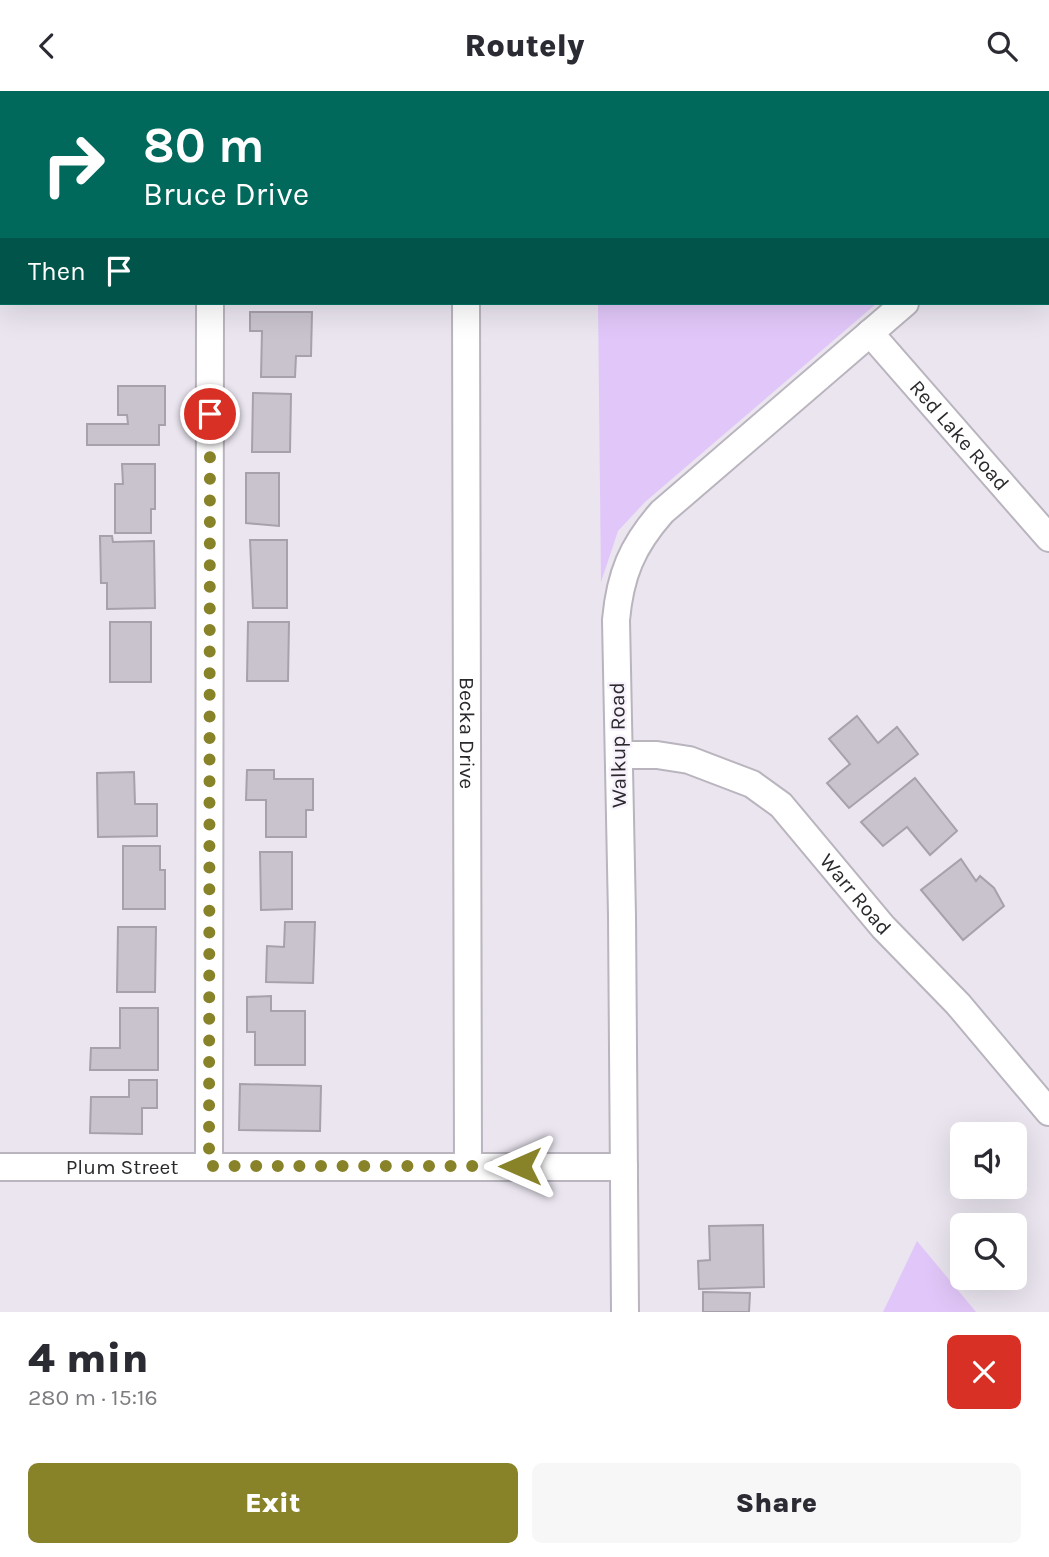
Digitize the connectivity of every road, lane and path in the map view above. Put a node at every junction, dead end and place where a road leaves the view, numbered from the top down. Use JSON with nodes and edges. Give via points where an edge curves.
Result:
{"nodes":[{"id":1,"x":210,"y":305,"type":"edge"},
{"id":2,"x":466,"y":305,"type":"edge"},
{"id":3,"x":903,"y":305,"type":"edge"},
{"id":4,"x":870,"y":333,"type":"junction"},
{"id":5,"x":1049,"y":538,"type":"edge"},
{"id":6,"x":619,"y":755,"type":"junction"},
{"id":7,"x":1049,"y":1112,"type":"edge"},
{"id":8,"x":209,"y":1166,"type":"junction"},
{"id":9,"x":468,"y":1166,"type":"junction"},
{"id":10,"x":0,"y":1167,"type":"edge"},
{"id":11,"x":624,"y":1167,"type":"junction"},
{"id":12,"x":625,"y":1312,"type":"edge"}],
"edges":[{"from":1,"to":8,"type":"street"},
{"from":2,"to":9,"type":"street","name":"Becka Drive"},
{"from":3,"to":4,"type":"street","name":"Walkup Road"},
{"from":4,"to":5,"type":"street","name":"Red Lake Road"},
{"from":4,"to":6,"type":"street","name":"Walkup Road","via":[[640,536],[619,587]]},
{"from":6,"to":7,"type":"street","name":"Warr Road","via":[[689,760],[752,784],[781,805]]},
{"from":6,"to":11,"type":"street","name":"Walkup Road"},
{"from":8,"to":9,"type":"street","name":"Plum Street"},
{"from":8,"to":10,"type":"street","name":"Plum Street"},
{"from":9,"to":11,"type":"street","name":"Plum Street"},
{"from":11,"to":12,"type":"street","name":"Walkup Road"}]}
